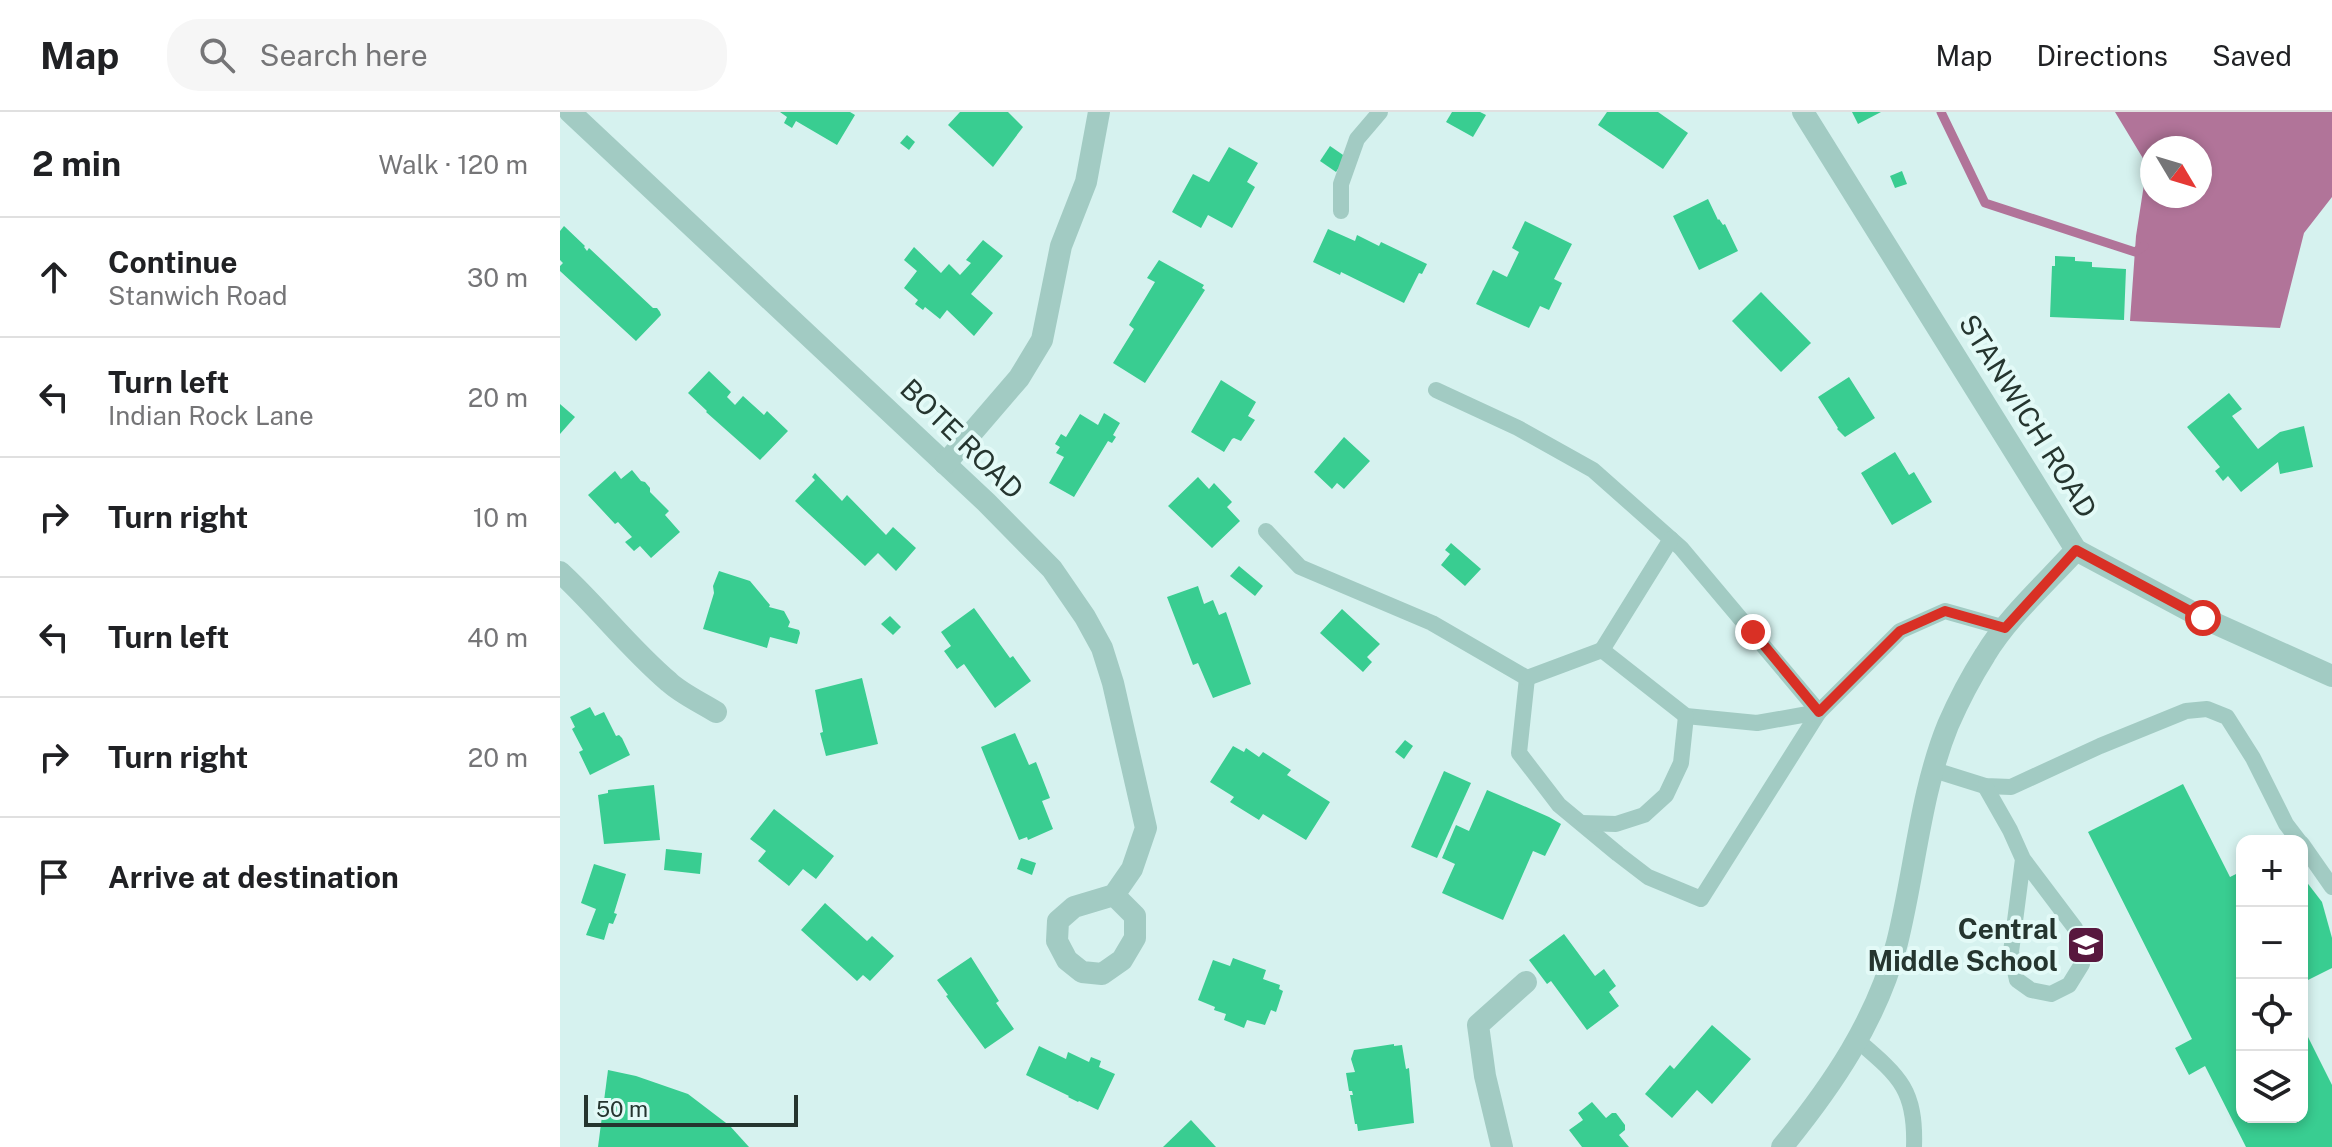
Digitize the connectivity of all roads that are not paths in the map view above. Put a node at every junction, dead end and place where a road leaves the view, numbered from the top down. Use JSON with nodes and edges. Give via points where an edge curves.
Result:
{"nodes":[{"id":1,"x":570,"y":112,"type":"edge"},
{"id":2,"x":1099,"y":112,"type":"edge"},
{"id":3,"x":1380,"y":112,"type":"edge"},
{"id":4,"x":1803,"y":112,"type":"edge"},
{"id":5,"x":1341,"y":211,"type":"dead end"},
{"id":6,"x":1436,"y":390,"type":"dead end"},
{"id":7,"x":945,"y":464,"type":"junction"},
{"id":8,"x":1266,"y":531,"type":"dead end"},
{"id":9,"x":1671,"y":539,"type":"junction"},
{"id":10,"x":2076,"y":550,"type":"junction"},
{"id":11,"x":560,"y":572,"type":"edge"},
{"id":12,"x":2005,"y":628,"type":"junction"},
{"id":13,"x":1602,"y":650,"type":"junction"},
{"id":14,"x":2332,"y":676,"type":"edge"},
{"id":15,"x":1527,"y":678,"type":"junction"},
{"id":16,"x":716,"y":712,"type":"dead end"},
{"id":17,"x":1819,"y":712,"type":"junction"},
{"id":18,"x":1686,"y":716,"type":"junction"},
{"id":19,"x":1934,"y":770,"type":"junction"},
{"id":20,"x":1985,"y":786,"type":"junction"},
{"id":21,"x":1582,"y":823,"type":"junction"},
{"id":22,"x":2295,"y":835,"type":"edge"},
{"id":23,"x":2308,"y":853,"type":"edge"},
{"id":24,"x":2023,"y":859,"type":"junction"},
{"id":25,"x":2332,"y":887,"type":"edge"},
{"id":26,"x":1114,"y":895,"type":"dead end"},
{"id":27,"x":1526,"y":982,"type":"dead end"},
{"id":28,"x":1857,"y":1040,"type":"junction"},
{"id":29,"x":1502,"y":1147,"type":"edge"},
{"id":30,"x":1782,"y":1147,"type":"edge"},
{"id":31,"x":1914,"y":1147,"type":"edge"}],
"edges":[{"from":1,"to":7,"type":"street","name":"BOTE ROAD"},
{"from":2,"to":7,"type":"street","via":[[1086,182],[1061,246],[1042,340],[1019,378]]},
{"from":3,"to":5,"type":"lane","via":[[1357,139],[1341,184]]},
{"from":4,"to":10,"type":"street","name":"STANWICH ROAD"},
{"from":6,"to":9,"type":"lane","via":[[1593,470]]},
{"from":7,"to":26,"type":"street","name":"BOTE ROAD","via":[[1052,569],[1102,648],[1146,828],[1132,869]]},
{"from":8,"to":15,"type":"lane","via":[[1300,567],[1432,623]]},
{"from":9,"to":13,"type":"lane"},
{"from":9,"to":17,"type":"lane"},
{"from":10,"to":12,"type":"street"},
{"from":10,"to":14,"type":"street","name":"STANWICH ROAD","via":[[2203,618]]},
{"from":11,"to":16,"type":"street","via":[[639,656],[672,685]]},
{"from":12,"to":17,"type":"lane","via":[[1945,611],[1911,626]]},
{"from":12,"to":19,"type":"street","via":[[1985,654],[1948,725]]},
{"from":13,"to":15,"type":"lane"},
{"from":13,"to":18,"type":"lane"},
{"from":15,"to":21,"type":"lane","via":[[1519,753],[1559,805]]},
{"from":17,"to":18,"type":"lane","via":[[1757,723]]},
{"from":17,"to":21,"type":"lane","via":[[1701,899],[1648,877]]},
{"from":18,"to":21,"type":"lane","via":[[1681,763],[1666,795],[1644,815],[1616,824]]},
{"from":19,"to":20,"type":"lane"},
{"from":19,"to":28,"type":"street","via":[[1897,944]]},
{"from":20,"to":22,"type":"lane","via":[[2011,787],[2186,711],[2207,709],[2227,717]]},
{"from":20,"to":24,"type":"lane"},
{"from":23,"to":25,"type":"lane"},
{"from":24,"to":24,"type":"lane","via":[[2011,952],[2017,980],[2051,994],[2069,985],[2082,964],[2082,949],[2075,928]]},
{"from":27,"to":29,"type":"street","via":[[1478,1025]]},
{"from":28,"to":30,"type":"street"},
{"from":28,"to":31,"type":"lane","via":[[1904,1086],[1914,1120]]}]}
